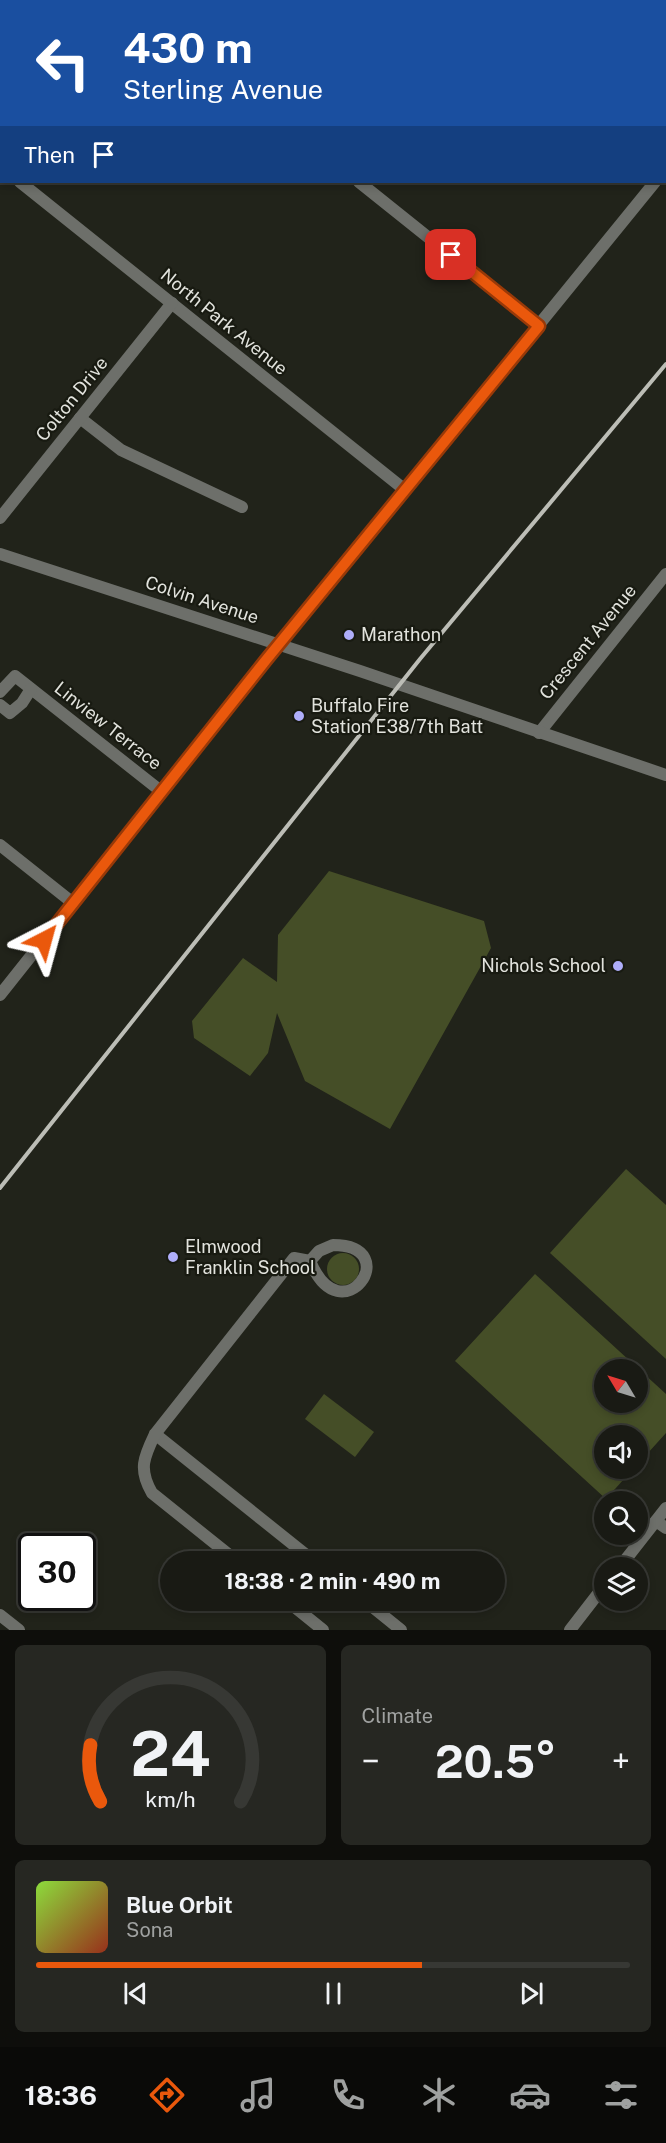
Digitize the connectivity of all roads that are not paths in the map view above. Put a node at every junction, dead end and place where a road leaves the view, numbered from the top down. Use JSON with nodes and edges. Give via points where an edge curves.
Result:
{"nodes":[{"id":1,"x":21,"y":183,"type":"edge"},
{"id":2,"x":359,"y":183,"type":"edge"},
{"id":3,"x":654,"y":183,"type":"edge"},
{"id":4,"x":172,"y":303,"type":"junction"},
{"id":5,"x":539,"y":326,"type":"junction"},
{"id":6,"x":80,"y":418,"type":"junction"},
{"id":7,"x":405,"y":490,"type":"junction"},
{"id":8,"x":242,"y":507,"type":"dead end"},
{"id":9,"x":0,"y":518,"type":"edge"},
{"id":10,"x":0,"y":554,"type":"edge"},
{"id":11,"x":666,"y":574,"type":"edge"},
{"id":12,"x":279,"y":645,"type":"junction"},
{"id":13,"x":31,"y":688,"type":"junction"},
{"id":14,"x":0,"y":692,"type":"edge"},
{"id":15,"x":0,"y":705,"type":"edge"},
{"id":16,"x":539,"y":733,"type":"junction"},
{"id":17,"x":666,"y":775,"type":"edge"},
{"id":18,"x":162,"y":792,"type":"junction"},
{"id":19,"x":0,"y":845,"type":"edge"},
{"id":20,"x":73,"y":903,"type":"junction"},
{"id":21,"x":0,"y":994,"type":"edge"},
{"id":22,"x":310,"y":1261,"type":"junction"},
{"id":23,"x":155,"y":1434,"type":"junction"},
{"id":24,"x":666,"y":1508,"type":"edge"},
{"id":25,"x":661,"y":1525,"type":"edge"},
{"id":26,"x":223,"y":1551,"type":"edge"},
{"id":27,"x":301,"y":1551,"type":"edge"},
{"id":28,"x":630,"y":1557,"type":"edge"},
{"id":29,"x":594,"y":1599,"type":"edge"},
{"id":30,"x":300,"y":1611,"type":"edge"},
{"id":31,"x":378,"y":1611,"type":"edge"},
{"id":32,"x":0,"y":1615,"type":"edge"},
{"id":33,"x":19,"y":1630,"type":"edge"},
{"id":34,"x":323,"y":1630,"type":"edge"},
{"id":35,"x":402,"y":1630,"type":"edge"},
{"id":36,"x":570,"y":1630,"type":"edge"}],
"edges":[{"from":1,"to":4,"type":"street","name":"North Park Avenue"},
{"from":2,"to":5,"type":"street"},
{"from":3,"to":5,"type":"street"},
{"from":4,"to":6,"type":"street","name":"Colton Drive"},
{"from":4,"to":7,"type":"street","name":"North Park Avenue"},
{"from":5,"to":7,"type":"street"},
{"from":6,"to":8,"type":"street","via":[[121,450]]},
{"from":6,"to":9,"type":"street","name":"Colton Drive"},
{"from":7,"to":12,"type":"street"},
{"from":10,"to":12,"type":"street","name":"Colvin Avenue"},
{"from":11,"to":16,"type":"street","name":"Crescent Avenue"},
{"from":12,"to":16,"type":"street","name":"Colvin Avenue"},
{"from":12,"to":18,"type":"street"},
{"from":13,"to":14,"type":"street","name":"Linview Terrace","via":[[15,676]]},
{"from":13,"to":15,"type":"street","name":"Linview Terrace","via":[[10,713]]},
{"from":13,"to":18,"type":"street","name":"Linview Terrace"},
{"from":16,"to":17,"type":"street","name":"Colvin Avenue"},
{"from":18,"to":20,"type":"street"},
{"from":19,"to":20,"type":"street"},
{"from":20,"to":21,"type":"street"},
{"from":22,"to":22,"type":"street","via":[[329,1288],[342,1292],[355,1289],[366,1272],[360,1252],[347,1245],[327,1247]]},
{"from":22,"to":23,"type":"street","via":[[294,1258]]},
{"from":23,"to":26,"type":"street","via":[[143,1460],[144,1480],[152,1493]]},
{"from":23,"to":27,"type":"street"},
{"from":24,"to":25,"type":"street"},
{"from":25,"to":28,"type":"street"},
{"from":29,"to":36,"type":"street"},
{"from":30,"to":34,"type":"street"},
{"from":31,"to":35,"type":"street"},
{"from":32,"to":33,"type":"street"}]}
